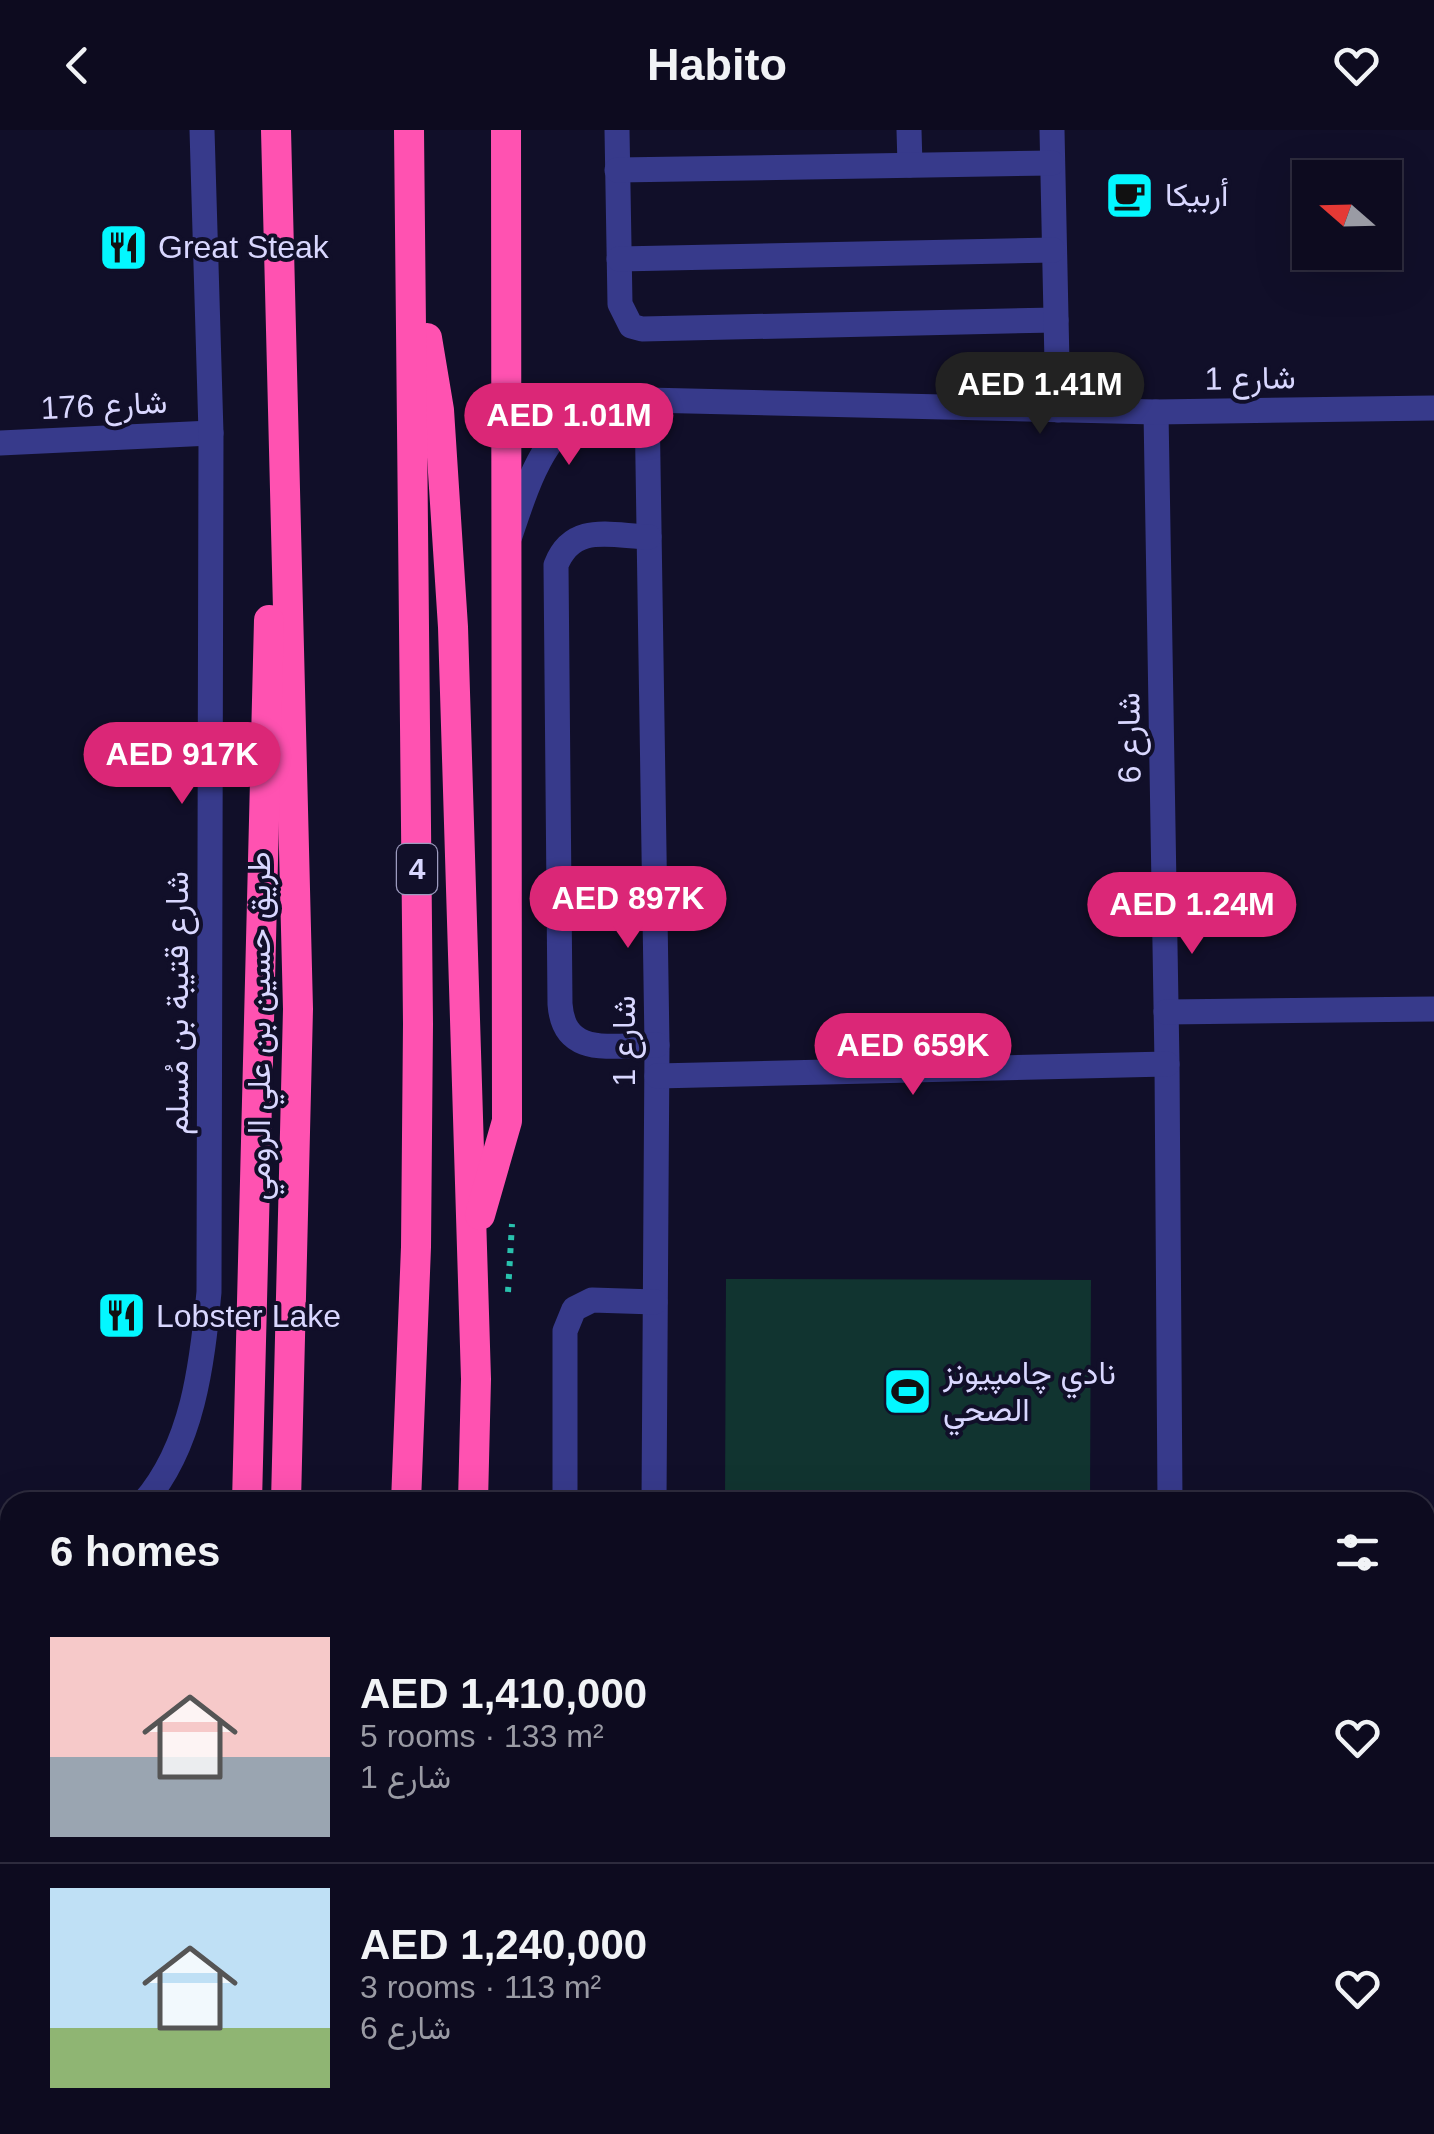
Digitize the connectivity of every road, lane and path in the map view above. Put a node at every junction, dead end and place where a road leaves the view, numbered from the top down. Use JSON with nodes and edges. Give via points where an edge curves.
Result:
{"nodes":[{"id":1,"x":202,"y":130,"type":"edge"},
{"id":2,"x":276,"y":130,"type":"edge"},
{"id":3,"x":409,"y":130,"type":"edge"},
{"id":4,"x":506,"y":130,"type":"edge"},
{"id":5,"x":617,"y":130,"type":"edge"},
{"id":6,"x":909,"y":130,"type":"edge"},
{"id":7,"x":1052,"y":130,"type":"edge"},
{"id":8,"x":1052,"y":163,"type":"junction"},
{"id":9,"x":910,"y":165,"type":"junction"},
{"id":10,"x":617,"y":170,"type":"junction"},
{"id":11,"x":411,"y":236,"type":"junction"},
{"id":12,"x":1054,"y":250,"type":"junction"},
{"id":13,"x":619,"y":258,"type":"junction"},
{"id":14,"x":278,"y":262,"type":"junction"},
{"id":15,"x":1056,"y":320,"type":"junction"},
{"id":16,"x":647,"y":400,"type":"junction"},
{"id":17,"x":1434,"y":408,"type":"edge"},
{"id":18,"x":1058,"y":410,"type":"junction"},
{"id":19,"x":1156,"y":412,"type":"junction"},
{"id":20,"x":210,"y":433,"type":"junction"},
{"id":21,"x":0,"y":443,"type":"edge"},
{"id":22,"x":649,"y":538,"type":"junction"},
{"id":23,"x":506,"y":549,"type":"junction"},
{"id":24,"x":1434,"y":1010,"type":"edge"},
{"id":25,"x":1166,"y":1012,"type":"junction"},
{"id":26,"x":657,"y":1045,"type":"junction"},
{"id":27,"x":1167,"y":1064,"type":"junction"},
{"id":28,"x":657,"y":1076,"type":"junction"},
{"id":29,"x":472,"y":1242,"type":"junction"},
{"id":30,"x":656,"y":1302,"type":"junction"},
{"id":31,"x":153,"y":1492,"type":"edge"},
{"id":32,"x":247,"y":1492,"type":"edge"},
{"id":33,"x":286,"y":1492,"type":"edge"},
{"id":34,"x":406,"y":1492,"type":"edge"},
{"id":35,"x":473,"y":1492,"type":"edge"},
{"id":36,"x":565,"y":1492,"type":"edge"},
{"id":37,"x":654,"y":1492,"type":"edge"},
{"id":38,"x":1170,"y":1492,"type":"edge"}],
"edges":[{"from":1,"to":20,"type":"street","name":"شارع قتيبة بن مُسلم"},
{"from":2,"to":14,"type":"highway","name":"طريق حسين بن علي الرومي"},
{"from":3,"to":11,"type":"highway","number":"4"},
{"from":4,"to":23,"type":"highway"},
{"from":5,"to":10,"type":"street"},
{"from":6,"to":9,"type":"street"},
{"from":7,"to":8,"type":"street"},
{"from":8,"to":9,"type":"street"},
{"from":8,"to":12,"type":"street"},
{"from":9,"to":10,"type":"street"},
{"from":10,"to":13,"type":"street"},
{"from":11,"to":29,"type":"highway","via":[[439,410],[453,627]]},
{"from":11,"to":34,"type":"highway","number":"4","via":[[418,1024]]},
{"from":12,"to":13,"type":"street"},
{"from":12,"to":15,"type":"street"},
{"from":13,"to":15,"type":"street","via":[[623,314],[642,329]]},
{"from":14,"to":32,"type":"highway"},
{"from":14,"to":33,"type":"highway","name":"طريق حسين بن علي الرومي","via":[[298,1010]]},
{"from":15,"to":18,"type":"street"},
{"from":16,"to":18,"type":"street","name":"شارع 1"},
{"from":16,"to":22,"type":"street","name":"شارع 1"},
{"from":16,"to":23,"type":"street","name":"شارع 1","via":[[598,406],[562,428],[530,476]]},
{"from":17,"to":19,"type":"street","name":"شارع 1"},
{"from":18,"to":19,"type":"street","name":"شارع 1"},
{"from":19,"to":25,"type":"street","name":"شارع 6"},
{"from":20,"to":21,"type":"street","name":"شارع 176"},
{"from":20,"to":31,"type":"street","name":"شارع قتيبة بن مُسلم","via":[[209,1292],[192,1408]]},
{"from":22,"to":26,"type":"street","name":"شارع 1"},
{"from":22,"to":26,"type":"street","via":[[587,534],[562,548],[556,565],[560,1004],[561,1021],[580,1044]]},
{"from":23,"to":29,"type":"highway","via":[[507,1121]]},
{"from":24,"to":25,"type":"street"},
{"from":25,"to":27,"type":"street","name":"شارع 6"},
{"from":26,"to":28,"type":"street","name":"شارع 1"},
{"from":27,"to":28,"type":"street"},
{"from":27,"to":38,"type":"street","name":"شارع 6"},
{"from":28,"to":30,"type":"street","name":"شارع 1"},
{"from":29,"to":35,"type":"highway"},
{"from":30,"to":36,"type":"street","via":[[592,1300],[574,1309],[565,1330]]},
{"from":30,"to":37,"type":"street","name":"شارع 1"}]}
